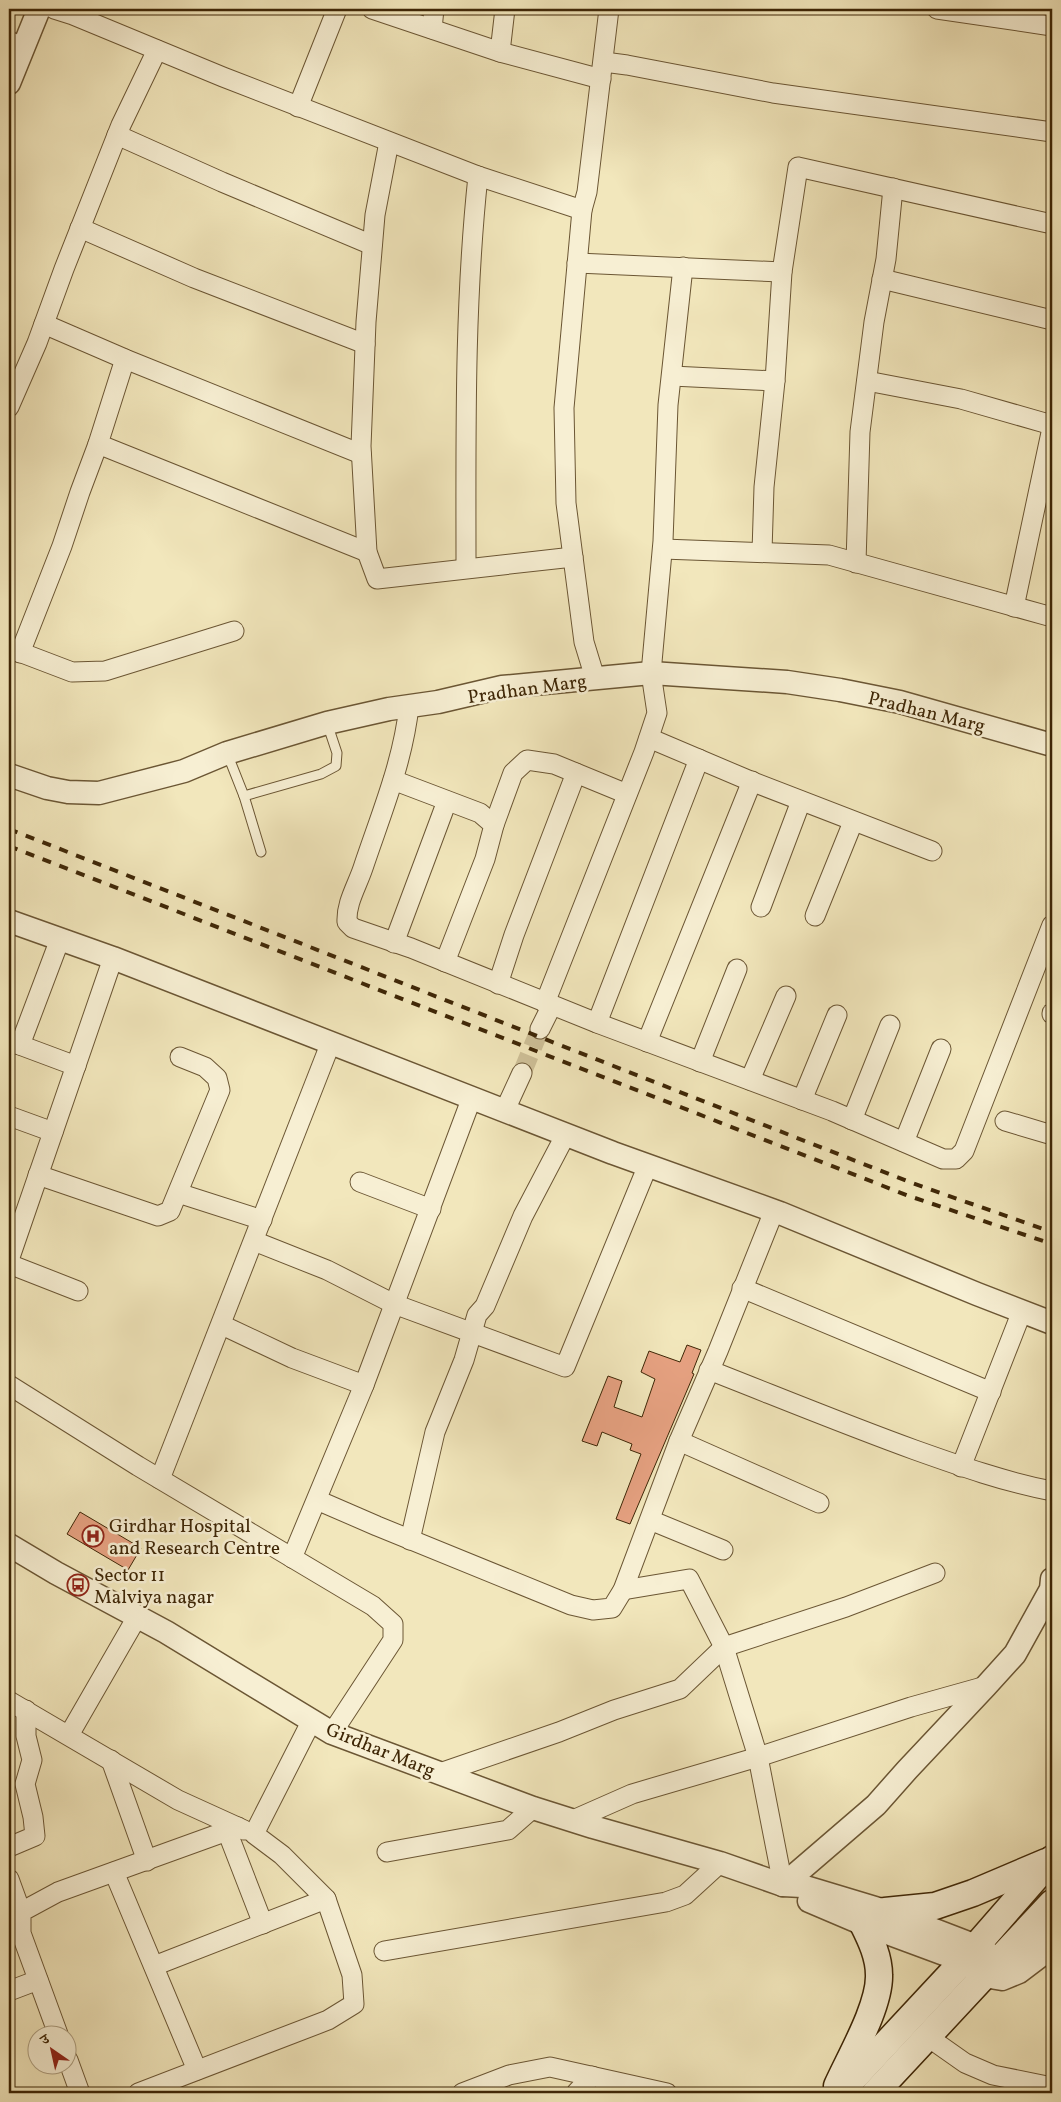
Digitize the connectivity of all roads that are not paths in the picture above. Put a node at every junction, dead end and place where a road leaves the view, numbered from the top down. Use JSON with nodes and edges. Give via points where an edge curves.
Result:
{"nodes":[{"id":1,"x":39,"y":9,"type":"edge"},
{"id":2,"x":54,"y":9,"type":"edge"},
{"id":3,"x":338,"y":9,"type":"edge"},
{"id":4,"x":372,"y":9,"type":"edge"},
{"id":5,"x":434,"y":9,"type":"edge"},
{"id":6,"x":505,"y":9,"type":"edge"},
{"id":7,"x":609,"y":9,"type":"edge"},
{"id":8,"x":937,"y":9,"type":"edge"},
{"id":9,"x":1052,"y":26,"type":"edge"},
{"id":10,"x":432,"y":30,"type":"junction"},
{"id":11,"x":16,"y":44,"type":"edge"},
{"id":12,"x":157,"y":50,"type":"junction"},
{"id":13,"x":500,"y":52,"type":"junction"},
{"id":14,"x":602,"y":71,"type":"junction"},
{"id":15,"x":9,"y":83,"type":"edge"},
{"id":16,"x":298,"y":107,"type":"junction"},
{"id":17,"x":1052,"y":132,"type":"edge"},
{"id":18,"x":117,"y":136,"type":"junction"},
{"id":19,"x":389,"y":142,"type":"junction"},
{"id":20,"x":478,"y":176,"type":"junction"},
{"id":21,"x":892,"y":188,"type":"junction"},
{"id":22,"x":582,"y":210,"type":"junction"},
{"id":23,"x":1052,"y":224,"type":"edge"},
{"id":24,"x":80,"y":228,"type":"junction"},
{"id":25,"x":372,"y":245,"type":"junction"},
{"id":26,"x":578,"y":263,"type":"junction"},
{"id":27,"x":683,"y":267,"type":"junction"},
{"id":28,"x":782,"y":272,"type":"junction"},
{"id":29,"x":882,"y":280,"type":"junction"},
{"id":30,"x":1052,"y":320,"type":"edge"},
{"id":31,"x":44,"y":324,"type":"junction"},
{"id":32,"x":365,"y":344,"type":"junction"},
{"id":33,"x":125,"y":359,"type":"junction"},
{"id":34,"x":672,"y":376,"type":"junction"},
{"id":35,"x":775,"y":381,"type":"junction"},
{"id":36,"x":867,"y":381,"type":"junction"},
{"id":37,"x":9,"y":407,"type":"edge"},
{"id":38,"x":1052,"y":427,"type":"edge"},
{"id":39,"x":98,"y":444,"type":"junction"},
{"id":40,"x":361,"y":454,"type":"junction"},
{"id":41,"x":663,"y":549,"type":"junction"},
{"id":42,"x":367,"y":552,"type":"junction"},
{"id":43,"x":762,"y":552,"type":"junction"},
{"id":44,"x":573,"y":557,"type":"junction"},
{"id":45,"x":856,"y":563,"type":"junction"},
{"id":46,"x":466,"y":568,"type":"junction"},
{"id":47,"x":1014,"y":607,"type":"junction"},
{"id":48,"x":1052,"y":617,"type":"edge"},
{"id":49,"x":234,"y":631,"type":"dead end"},
{"id":50,"x":15,"y":650,"type":"edge"},
{"id":51,"x":652,"y":673,"type":"junction"},
{"id":52,"x":595,"y":678,"type":"junction"},
{"id":53,"x":409,"y":706,"type":"junction"},
{"id":54,"x":327,"y":723,"type":"junction"},
{"id":55,"x":649,"y":738,"type":"junction"},
{"id":56,"x":1052,"y":745,"type":"edge"},
{"id":57,"x":227,"y":753,"type":"junction"},
{"id":58,"x":699,"y":759,"type":"junction"},
{"id":59,"x":576,"y":773,"type":"junction"},
{"id":60,"x":9,"y":775,"type":"edge"},
{"id":61,"x":393,"y":780,"type":"junction"},
{"id":62,"x":752,"y":781,"type":"junction"},
{"id":63,"x":627,"y":794,"type":"junction"},
{"id":64,"x":244,"y":796,"type":"junction"},
{"id":65,"x":447,"y":801,"type":"junction"},
{"id":66,"x":801,"y":801,"type":"junction"},
{"id":67,"x":853,"y":822,"type":"junction"},
{"id":68,"x":494,"y":825,"type":"junction"},
{"id":69,"x":932,"y":851,"type":"dead end"},
{"id":70,"x":261,"y":852,"type":"dead end"},
{"id":71,"x":761,"y":907,"type":"dead end"},
{"id":72,"x":815,"y":916,"type":"dead end"},
{"id":73,"x":9,"y":921,"type":"edge"},
{"id":74,"x":1052,"y":925,"type":"edge"},
{"id":75,"x":60,"y":939,"type":"junction"},
{"id":76,"x":394,"y":942,"type":"junction"},
{"id":77,"x":113,"y":958,"type":"junction"},
{"id":78,"x":445,"y":962,"type":"junction"},
{"id":79,"x":736,"y":968,"type":"dead end"},
{"id":80,"x":498,"y":984,"type":"junction"},
{"id":81,"x":786,"y":996,"type":"dead end"},
{"id":82,"x":549,"y":1004,"type":"junction"},
{"id":83,"x":837,"y":1015,"type":"dead end"},
{"id":84,"x":597,"y":1023,"type":"junction"},
{"id":85,"x":890,"y":1025,"type":"dead end"},
{"id":86,"x":540,"y":1029,"type":"tunnel mouth"},
{"id":87,"x":331,"y":1042,"type":"junction"},
{"id":88,"x":647,"y":1042,"type":"junction"},
{"id":89,"x":14,"y":1043,"type":"edge"},
{"id":90,"x":941,"y":1049,"type":"dead end"},
{"id":91,"x":180,"y":1057,"type":"dead end"},
{"id":92,"x":700,"y":1062,"type":"junction"},
{"id":93,"x":76,"y":1066,"type":"junction"},
{"id":94,"x":522,"y":1073,"type":"tunnel mouth"},
{"id":95,"x":750,"y":1080,"type":"junction"},
{"id":96,"x":472,"y":1097,"type":"junction"},
{"id":97,"x":802,"y":1100,"type":"junction"},
{"id":98,"x":505,"y":1110,"type":"junction"},
{"id":99,"x":9,"y":1116,"type":"edge"},
{"id":100,"x":852,"y":1120,"type":"junction"},
{"id":101,"x":1005,"y":1120,"type":"dead end"},
{"id":102,"x":53,"y":1132,"type":"junction"},
{"id":103,"x":566,"y":1134,"type":"junction"},
{"id":104,"x":1052,"y":1135,"type":"edge"},
{"id":105,"x":904,"y":1142,"type":"junction"},
{"id":106,"x":648,"y":1165,"type":"junction"},
{"id":107,"x":38,"y":1175,"type":"junction"},
{"id":108,"x":360,"y":1182,"type":"dead end"},
{"id":109,"x":178,"y":1193,"type":"junction"},
{"id":110,"x":431,"y":1209,"type":"junction"},
{"id":111,"x":774,"y":1211,"type":"junction"},
{"id":112,"x":262,"y":1220,"type":"junction"},
{"id":113,"x":254,"y":1241,"type":"junction"},
{"id":114,"x":10,"y":1256,"type":"edge"},
{"id":115,"x":742,"y":1288,"type":"junction"},
{"id":116,"x":78,"y":1291,"type":"dead end"},
{"id":117,"x":394,"y":1304,"type":"junction"},
{"id":118,"x":1022,"y":1311,"type":"junction"},
{"id":119,"x":1052,"y":1323,"type":"edge"},
{"id":120,"x":222,"y":1324,"type":"junction"},
{"id":121,"x":473,"y":1333,"type":"junction"},
{"id":122,"x":709,"y":1370,"type":"junction"},
{"id":123,"x":9,"y":1385,"type":"edge"},
{"id":124,"x":364,"y":1386,"type":"junction"},
{"id":125,"x":991,"y":1392,"type":"junction"},
{"id":126,"x":679,"y":1441,"type":"junction"},
{"id":127,"x":960,"y":1467,"type":"junction"},
{"id":128,"x":160,"y":1479,"type":"junction"},
{"id":129,"x":1052,"y":1491,"type":"edge"},
{"id":130,"x":317,"y":1500,"type":"junction"},
{"id":131,"x":819,"y":1503,"type":"dead end"},
{"id":132,"x":650,"y":1520,"type":"junction"},
{"id":133,"x":410,"y":1540,"type":"junction"},
{"id":134,"x":9,"y":1545,"type":"edge"},
{"id":135,"x":723,"y":1550,"type":"dead end"},
{"id":136,"x":292,"y":1558,"type":"junction"},
{"id":137,"x":935,"y":1573,"type":"dead end"},
{"id":138,"x":1052,"y":1579,"type":"edge"},
{"id":139,"x":624,"y":1590,"type":"junction"},
{"id":140,"x":137,"y":1617,"type":"junction"},
{"id":141,"x":724,"y":1647,"type":"junction"},
{"id":142,"x":986,"y":1686,"type":"junction"},
{"id":143,"x":9,"y":1701,"type":"edge"},
{"id":144,"x":26,"y":1710,"type":"junction"},
{"id":145,"x":312,"y":1720,"type":"junction"},
{"id":146,"x":332,"y":1732,"type":"junction"},
{"id":147,"x":69,"y":1735,"type":"junction"},
{"id":148,"x":758,"y":1756,"type":"junction"},
{"id":149,"x":111,"y":1760,"type":"junction"},
{"id":150,"x":440,"y":1773,"type":"junction"},
{"id":151,"x":533,"y":1808,"type":"junction"},
{"id":152,"x":573,"y":1820,"type":"junction"},
{"id":153,"x":240,"y":1831,"type":"junction"},
{"id":154,"x":9,"y":1847,"type":"edge"},
{"id":155,"x":387,"y":1852,"type":"dead end"},
{"id":156,"x":1052,"y":1859,"type":"edge"},
{"id":157,"x":147,"y":1860,"type":"junction"},
{"id":158,"x":720,"y":1864,"type":"junction"},
{"id":159,"x":114,"y":1872,"type":"junction"},
{"id":160,"x":9,"y":1878,"type":"edge"},
{"id":161,"x":783,"y":1885,"type":"junction"},
{"id":162,"x":326,"y":1899,"type":"junction"},
{"id":163,"x":1052,"y":1903,"type":"edge"},
{"id":164,"x":885,"y":1911,"type":"junction"},
{"id":165,"x":21,"y":1912,"type":"junction"},
{"id":166,"x":263,"y":1924,"type":"junction"},
{"id":167,"x":863,"y":1924,"type":"junction"},
{"id":168,"x":1052,"y":1924,"type":"edge"},
{"id":169,"x":1052,"y":1948,"type":"edge"},
{"id":170,"x":384,"y":1951,"type":"dead end"},
{"id":171,"x":970,"y":1953,"type":"junction"},
{"id":172,"x":154,"y":1966,"type":"junction"},
{"id":173,"x":992,"y":1968,"type":"junction"},
{"id":174,"x":38,"y":1980,"type":"junction"},
{"id":175,"x":9,"y":1991,"type":"edge"},
{"id":176,"x":54,"y":2024,"type":"edge"},
{"id":177,"x":928,"y":2037,"type":"junction"},
{"id":178,"x":197,"y":2070,"type":"junction"},
{"id":179,"x":73,"y":2074,"type":"edge"},
{"id":180,"x":592,"y":2076,"type":"junction"},
{"id":181,"x":1052,"y":2088,"type":"edge"},
{"id":182,"x":80,"y":2093,"type":"edge"},
{"id":183,"x":138,"y":2093,"type":"edge"},
{"id":184,"x":462,"y":2093,"type":"edge"},
{"id":185,"x":576,"y":2093,"type":"edge"},
{"id":186,"x":667,"y":2093,"type":"edge"},
{"id":187,"x":833,"y":2093,"type":"edge"},
{"id":188,"x":840,"y":2093,"type":"edge"},
{"id":189,"x":875,"y":2093,"type":"edge"}],
"edges":[{"from":1,"to":11,"type":"street"},
{"from":2,"to":12,"type":"street"},
{"from":3,"to":16,"type":"street"},
{"from":4,"to":10,"type":"street"},
{"from":5,"to":10,"type":"street"},
{"from":6,"to":13,"type":"street"},
{"from":7,"to":14,"type":"street"},
{"from":8,"to":9,"type":"street"},
{"from":10,"to":13,"type":"street"},
{"from":11,"to":15,"type":"street"},
{"from":12,"to":16,"type":"street"},
{"from":12,"to":18,"type":"street"},
{"from":13,"to":14,"type":"street"},
{"from":14,"to":17,"type":"street","via":[[628,65],[773,93]]},
{"from":14,"to":22,"type":"street"},
{"from":16,"to":19,"type":"street"},
{"from":18,"to":24,"type":"street"},
{"from":18,"to":25,"type":"street"},
{"from":19,"to":20,"type":"street"},
{"from":19,"to":25,"type":"street"},
{"from":20,"to":22,"type":"street"},
{"from":20,"to":46,"type":"street","via":[[466,376]]},
{"from":21,"to":23,"type":"street"},
{"from":21,"to":28,"type":"street","via":[[798,167]]},
{"from":21,"to":29,"type":"street"},
{"from":22,"to":26,"type":"street"},
{"from":24,"to":31,"type":"street"},
{"from":24,"to":32,"type":"street","via":[[194,278]]},
{"from":25,"to":32,"type":"street"},
{"from":26,"to":27,"type":"street"},
{"from":26,"to":44,"type":"street","via":[[564,408],[566,503]]},
{"from":27,"to":28,"type":"street"},
{"from":27,"to":34,"type":"street"},
{"from":28,"to":35,"type":"street"},
{"from":29,"to":30,"type":"street"},
{"from":29,"to":36,"type":"street"},
{"from":31,"to":33,"type":"street"},
{"from":31,"to":37,"type":"street"},
{"from":32,"to":40,"type":"street"},
{"from":33,"to":39,"type":"street"},
{"from":33,"to":40,"type":"street"},
{"from":34,"to":35,"type":"street"},
{"from":34,"to":41,"type":"street"},
{"from":35,"to":43,"type":"street","via":[[764,486]]},
{"from":36,"to":38,"type":"street","via":[[961,399]]},
{"from":36,"to":45,"type":"street","via":[[860,432]]},
{"from":38,"to":47,"type":"street"},
{"from":39,"to":42,"type":"street"},
{"from":39,"to":50,"type":"street","via":[[62,546]]},
{"from":40,"to":42,"type":"street"},
{"from":41,"to":43,"type":"street"},
{"from":41,"to":51,"type":"street"},
{"from":42,"to":46,"type":"street","via":[[377,579]]},
{"from":43,"to":45,"type":"street","via":[[829,555]]},
{"from":44,"to":46,"type":"street"},
{"from":44,"to":52,"type":"street","via":[[584,642]]},
{"from":45,"to":47,"type":"street"},
{"from":47,"to":48,"type":"street"},
{"from":49,"to":50,"type":"street","via":[[105,671],[72,672]]},
{"from":51,"to":52,"type":"street","name":"Pradhan Marg"},
{"from":51,"to":55,"type":"street","via":[[657,713]]},
{"from":51,"to":56,"type":"street","name":"Pradhan Marg","via":[[787,682],[840,690],[900,702]]},
{"from":52,"to":53,"type":"street","name":"Pradhan Marg","via":[[502,687]]},
{"from":53,"to":54,"type":"street","name":"Pradhan Marg"},
{"from":53,"to":61,"type":"street","via":[[400,761]]},
{"from":54,"to":57,"type":"street","name":"Pradhan Marg"},
{"from":54,"to":64,"type":"lane","via":[[337,753],[336,766],[321,774]]},
{"from":55,"to":58,"type":"street"},
{"from":55,"to":63,"type":"street"},
{"from":57,"to":60,"type":"street","name":"Pradhan Marg","via":[[184,771],[99,792],[68,792]]},
{"from":57,"to":64,"type":"lane"},
{"from":58,"to":62,"type":"street"},
{"from":58,"to":84,"type":"street"},
{"from":59,"to":63,"type":"street"},
{"from":59,"to":68,"type":"street","via":[[554,764],[527,760],[513,773]]},
{"from":59,"to":80,"type":"street"},
{"from":61,"to":65,"type":"street"},
{"from":61,"to":76,"type":"street","via":[[346,911],[346,922],[353,928]]},
{"from":62,"to":66,"type":"street"},
{"from":62,"to":88,"type":"street"},
{"from":63,"to":82,"type":"street"},
{"from":64,"to":70,"type":"lane"},
{"from":65,"to":68,"type":"street","via":[[480,813]]},
{"from":65,"to":76,"type":"street"},
{"from":66,"to":67,"type":"street"},
{"from":66,"to":71,"type":"street"},
{"from":67,"to":69,"type":"street"},
{"from":67,"to":72,"type":"street"},
{"from":68,"to":78,"type":"street","via":[[485,859]]},
{"from":73,"to":75,"type":"street"},
{"from":74,"to":105,"type":"street","via":[[964,1151],[956,1159],[943,1159]]},
{"from":75,"to":77,"type":"street"},
{"from":75,"to":89,"type":"street"},
{"from":76,"to":78,"type":"street"},
{"from":77,"to":87,"type":"street"},
{"from":77,"to":93,"type":"street"},
{"from":78,"to":80,"type":"street"},
{"from":79,"to":92,"type":"street"},
{"from":80,"to":82,"type":"street"},
{"from":81,"to":95,"type":"street"},
{"from":82,"to":84,"type":"street"},
{"from":82,"to":86,"type":"street"},
{"from":83,"to":97,"type":"street"},
{"from":84,"to":88,"type":"street"},
{"from":85,"to":100,"type":"street"},
{"from":87,"to":96,"type":"street"},
{"from":87,"to":112,"type":"street"},
{"from":88,"to":92,"type":"street"},
{"from":89,"to":93,"type":"street"},
{"from":90,"to":105,"type":"street"},
{"from":91,"to":109,"type":"street","via":[[205,1067],[218,1078],[220,1090]]},
{"from":92,"to":95,"type":"street"},
{"from":93,"to":102,"type":"street"},
{"from":94,"to":98,"type":"street"},
{"from":95,"to":97,"type":"street"},
{"from":96,"to":98,"type":"street"},
{"from":96,"to":110,"type":"street"},
{"from":97,"to":100,"type":"street"},
{"from":98,"to":103,"type":"street"},
{"from":99,"to":102,"type":"street"},
{"from":100,"to":105,"type":"street"},
{"from":101,"to":104,"type":"street"},
{"from":102,"to":107,"type":"street"},
{"from":103,"to":106,"type":"street"},
{"from":103,"to":121,"type":"street","via":[[523,1216],[485,1306],[477,1315]]},
{"from":106,"to":111,"type":"street"},
{"from":106,"to":121,"type":"street","via":[[565,1367]]},
{"from":107,"to":109,"type":"street","via":[[158,1216],[170,1211]]},
{"from":107,"to":114,"type":"street"},
{"from":108,"to":110,"type":"street"},
{"from":109,"to":112,"type":"street"},
{"from":110,"to":117,"type":"street"},
{"from":111,"to":115,"type":"street"},
{"from":111,"to":118,"type":"street"},
{"from":112,"to":113,"type":"street"},
{"from":113,"to":117,"type":"street","via":[[327,1270]]},
{"from":113,"to":120,"type":"street"},
{"from":114,"to":116,"type":"street"},
{"from":115,"to":122,"type":"street"},
{"from":115,"to":125,"type":"street"},
{"from":117,"to":121,"type":"street"},
{"from":117,"to":124,"type":"street"},
{"from":118,"to":119,"type":"street"},
{"from":118,"to":125,"type":"street"},
{"from":120,"to":124,"type":"street","via":[[292,1358]]},
{"from":120,"to":128,"type":"street"},
{"from":121,"to":133,"type":"street","via":[[435,1432]]},
{"from":122,"to":126,"type":"street"},
{"from":122,"to":127,"type":"street"},
{"from":123,"to":128,"type":"street"},
{"from":124,"to":130,"type":"street"},
{"from":125,"to":127,"type":"street"},
{"from":126,"to":131,"type":"street"},
{"from":126,"to":132,"type":"street"},
{"from":127,"to":129,"type":"street"},
{"from":128,"to":136,"type":"street"},
{"from":130,"to":133,"type":"street"},
{"from":130,"to":136,"type":"street"},
{"from":132,"to":135,"type":"street"},
{"from":132,"to":139,"type":"street"},
{"from":133,"to":139,"type":"street","via":[[571,1605],[593,1610],[612,1608]]},
{"from":134,"to":140,"type":"street","name":"Girdhar Marg"},
{"from":136,"to":146,"type":"street","via":[[373,1606],[393,1624],[393,1640]]},
{"from":137,"to":141,"type":"street","via":[[846,1607]]},
{"from":138,"to":142,"type":"street","via":[[1051,1589],[1014,1654]]},
{"from":139,"to":141,"type":"street","via":[[689,1579]]},
{"from":140,"to":145,"type":"street","name":"Girdhar Marg"},
{"from":140,"to":147,"type":"street"},
{"from":141,"to":148,"type":"street"},
{"from":141,"to":150,"type":"street","via":[[680,1689]]},
{"from":142,"to":148,"type":"street"},
{"from":142,"to":161,"type":"street","via":[[876,1805]]},
{"from":143,"to":144,"type":"street"},
{"from":144,"to":147,"type":"street"},
{"from":144,"to":154,"type":"street","via":[[26,1736],[32,1760],[25,1784],[35,1836]]},
{"from":145,"to":146,"type":"street","name":"Girdhar Marg"},
{"from":145,"to":153,"type":"street"},
{"from":146,"to":150,"type":"street","name":"Girdhar Marg"},
{"from":147,"to":149,"type":"street"},
{"from":148,"to":152,"type":"street","via":[[632,1794]]},
{"from":148,"to":161,"type":"street"},
{"from":149,"to":153,"type":"street","via":[[178,1800]]},
{"from":149,"to":157,"type":"street"},
{"from":150,"to":151,"type":"street","name":"Girdhar Marg"},
{"from":151,"to":152,"type":"street","name":"Girdhar Marg"},
{"from":151,"to":155,"type":"street","via":[[508,1830]]},
{"from":152,"to":158,"type":"street","name":"Girdhar Marg"},
{"from":153,"to":157,"type":"street"},
{"from":153,"to":162,"type":"street","via":[[282,1855]]},
{"from":153,"to":166,"type":"street"},
{"from":156,"to":164,"type":"main road","via":[[935,1906]]},
{"from":156,"to":171,"type":"main road"},
{"from":157,"to":159,"type":"street"},
{"from":158,"to":161,"type":"street","name":"Girdhar Marg"},
{"from":158,"to":170,"type":"street","via":[[685,1896],[666,1902]]},
{"from":159,"to":165,"type":"street","via":[[58,1892]]},
{"from":159,"to":172,"type":"street"},
{"from":160,"to":165,"type":"street"},
{"from":161,"to":164,"type":"street","via":[[802,1886]]},
{"from":161,"to":167,"type":"street","via":[[797,1896]]},
{"from":162,"to":166,"type":"street"},
{"from":162,"to":178,"type":"street","via":[[352,1975],[354,2004],[328,2020]]},
{"from":163,"to":173,"type":"main road"},
{"from":164,"to":171,"type":"street"},
{"from":165,"to":174,"type":"street","via":[[21,1933]]},
{"from":166,"to":172,"type":"street"},
{"from":167,"to":171,"type":"street"},
{"from":167,"to":187,"type":"main road","via":[[874,1947],[879,1975],[876,1994],[868,2020]]},
{"from":168,"to":173,"type":"street","via":[[1014,1957]]},
{"from":169,"to":173,"type":"street","via":[[1002,1980]]},
{"from":171,"to":173,"type":"street"},
{"from":171,"to":188,"type":"main road"},
{"from":172,"to":178,"type":"street"},
{"from":173,"to":177,"type":"main road"},
{"from":174,"to":175,"type":"street"},
{"from":174,"to":176,"type":"street"},
{"from":177,"to":181,"type":"street","via":[[965,2063],[993,2075]]},
{"from":177,"to":189,"type":"main road"},
{"from":178,"to":183,"type":"street"},
{"from":179,"to":182,"type":"street"},
{"from":180,"to":184,"type":"street","via":[[550,2067],[509,2075]]},
{"from":180,"to":185,"type":"street"},
{"from":180,"to":186,"type":"street"}]}
